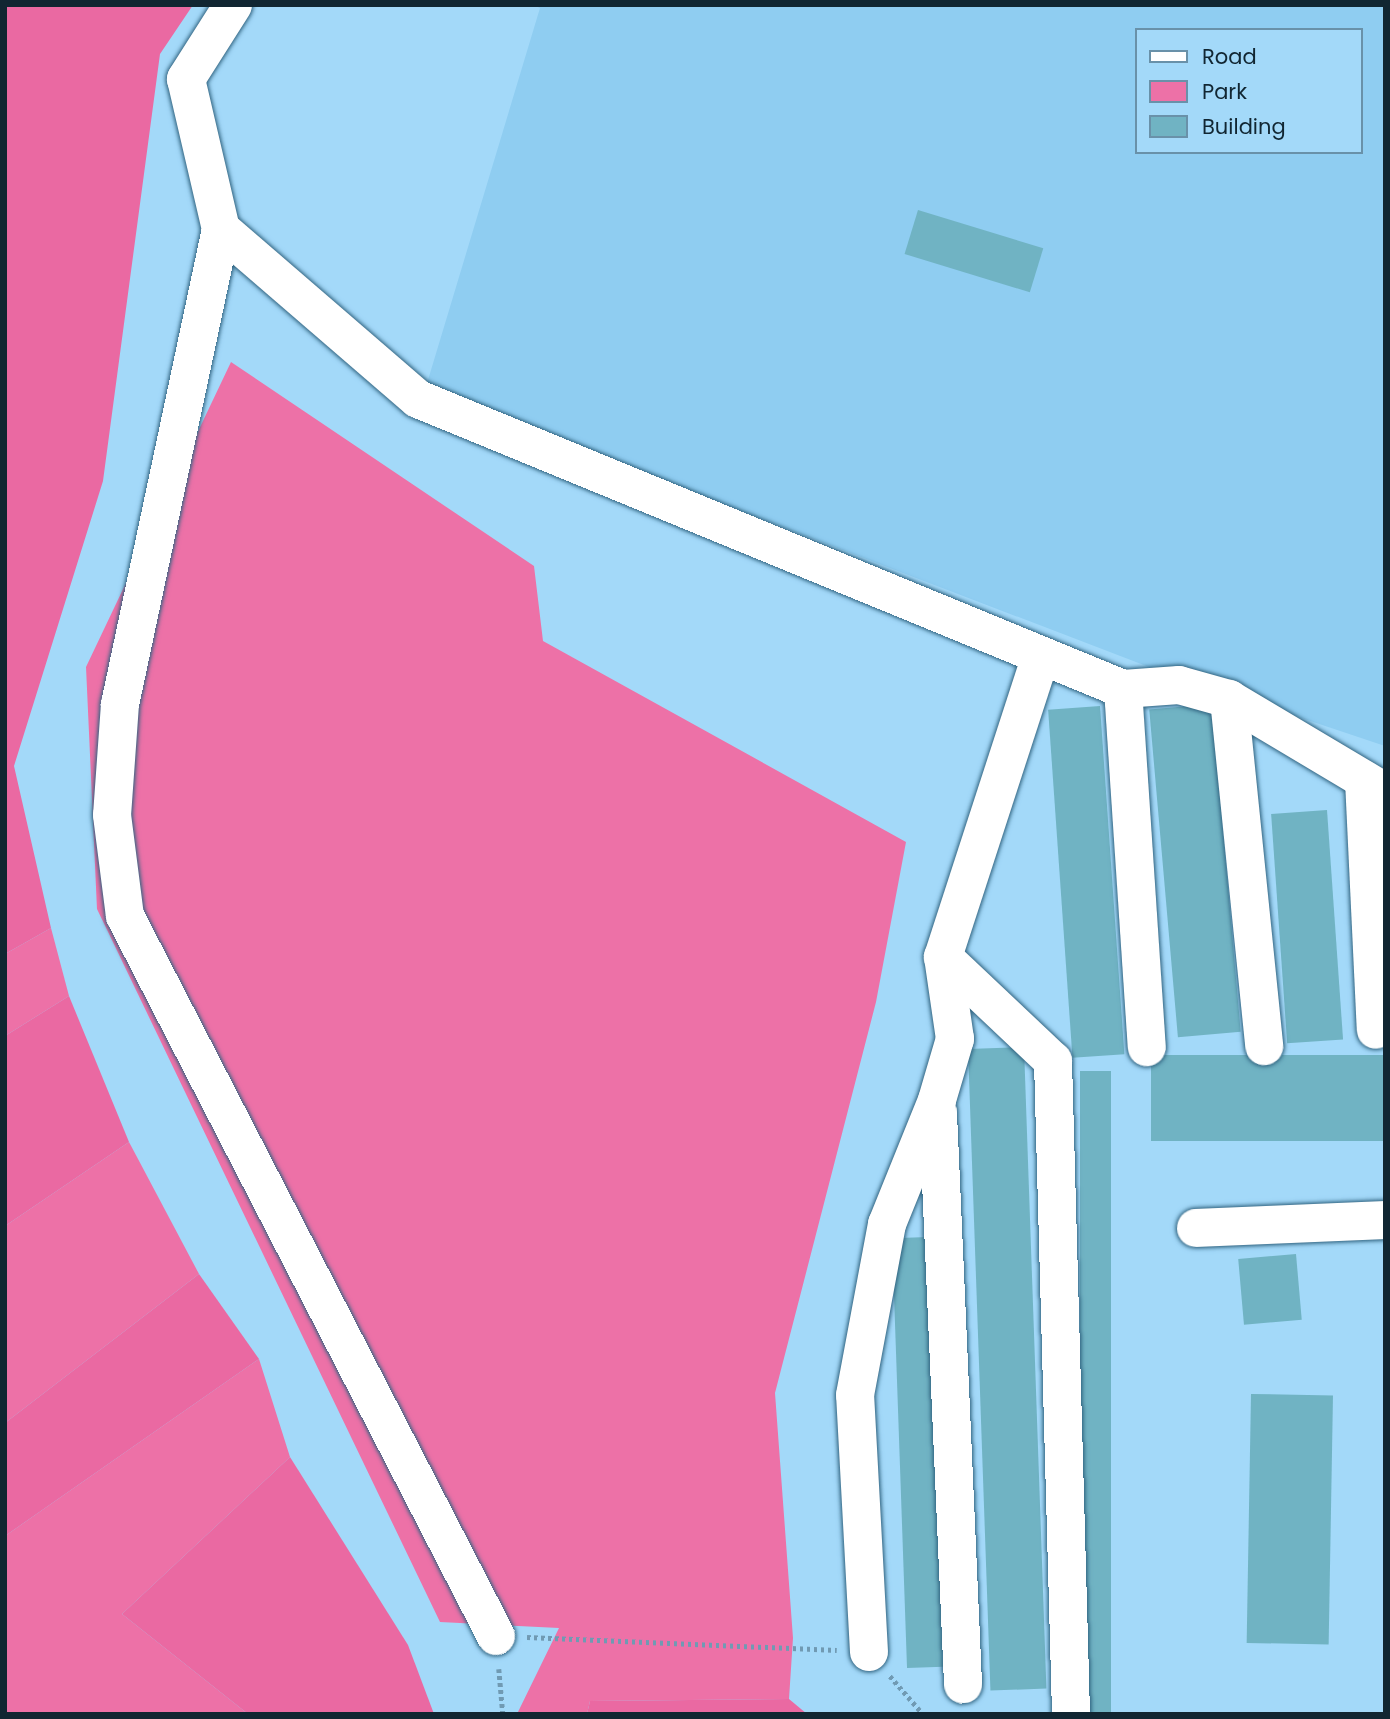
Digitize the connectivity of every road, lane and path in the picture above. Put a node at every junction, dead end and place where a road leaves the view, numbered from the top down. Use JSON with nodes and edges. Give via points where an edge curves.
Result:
{"nodes":[{"id":1,"x":233,"y":5,"type":"edge"},
{"id":2,"x":221,"y":229,"type":"junction"},
{"id":3,"x":1040,"y":658,"type":"junction"},
{"id":4,"x":1123,"y":690,"type":"junction"},
{"id":5,"x":1229,"y":699,"type":"junction"},
{"id":6,"x":1374,"y":786,"type":"edge"},
{"id":7,"x":943,"y":957,"type":"junction"},
{"id":8,"x":1376,"y":1030,"type":"dead end"},
{"id":9,"x":1264,"y":1046,"type":"dead end"},
{"id":10,"x":1147,"y":1047,"type":"dead end"},
{"id":11,"x":937,"y":1100,"type":"junction"},
{"id":12,"x":1385,"y":1220,"type":"edge"},
{"id":13,"x":1196,"y":1228,"type":"dead end"},
{"id":14,"x":496,"y":1636,"type":"junction"},
{"id":15,"x":869,"y":1651,"type":"junction"},
{"id":16,"x":963,"y":1684,"type":"dead end"},
{"id":17,"x":503,"y":1714,"type":"edge"},
{"id":18,"x":923,"y":1714,"type":"edge"},
{"id":19,"x":1071,"y":1714,"type":"edge"}],
"edges":[{"from":1,"to":2,"type":"lane","via":[[187,79]]},
{"from":2,"to":3,"type":"lane","via":[[418,398]]},
{"from":2,"to":14,"type":"lane","via":[[120,704],[113,815],[125,916]]},
{"from":3,"to":4,"type":"lane"},
{"from":3,"to":7,"type":"lane"},
{"from":4,"to":5,"type":"lane","via":[[1179,685]]},
{"from":4,"to":10,"type":"lane"},
{"from":5,"to":6,"type":"lane"},
{"from":5,"to":9,"type":"lane"},
{"from":6,"to":8,"type":"lane"},
{"from":7,"to":11,"type":"lane","via":[[955,1039]]},
{"from":7,"to":19,"type":"lane","via":[[1053,1061]]},
{"from":11,"to":15,"type":"lane","via":[[887,1224],[855,1395]]},
{"from":11,"to":16,"type":"lane"},
{"from":12,"to":13,"type":"lane"},
{"from":14,"to":15,"type":"path"},
{"from":14,"to":17,"type":"path"},
{"from":15,"to":18,"type":"path"}]}
